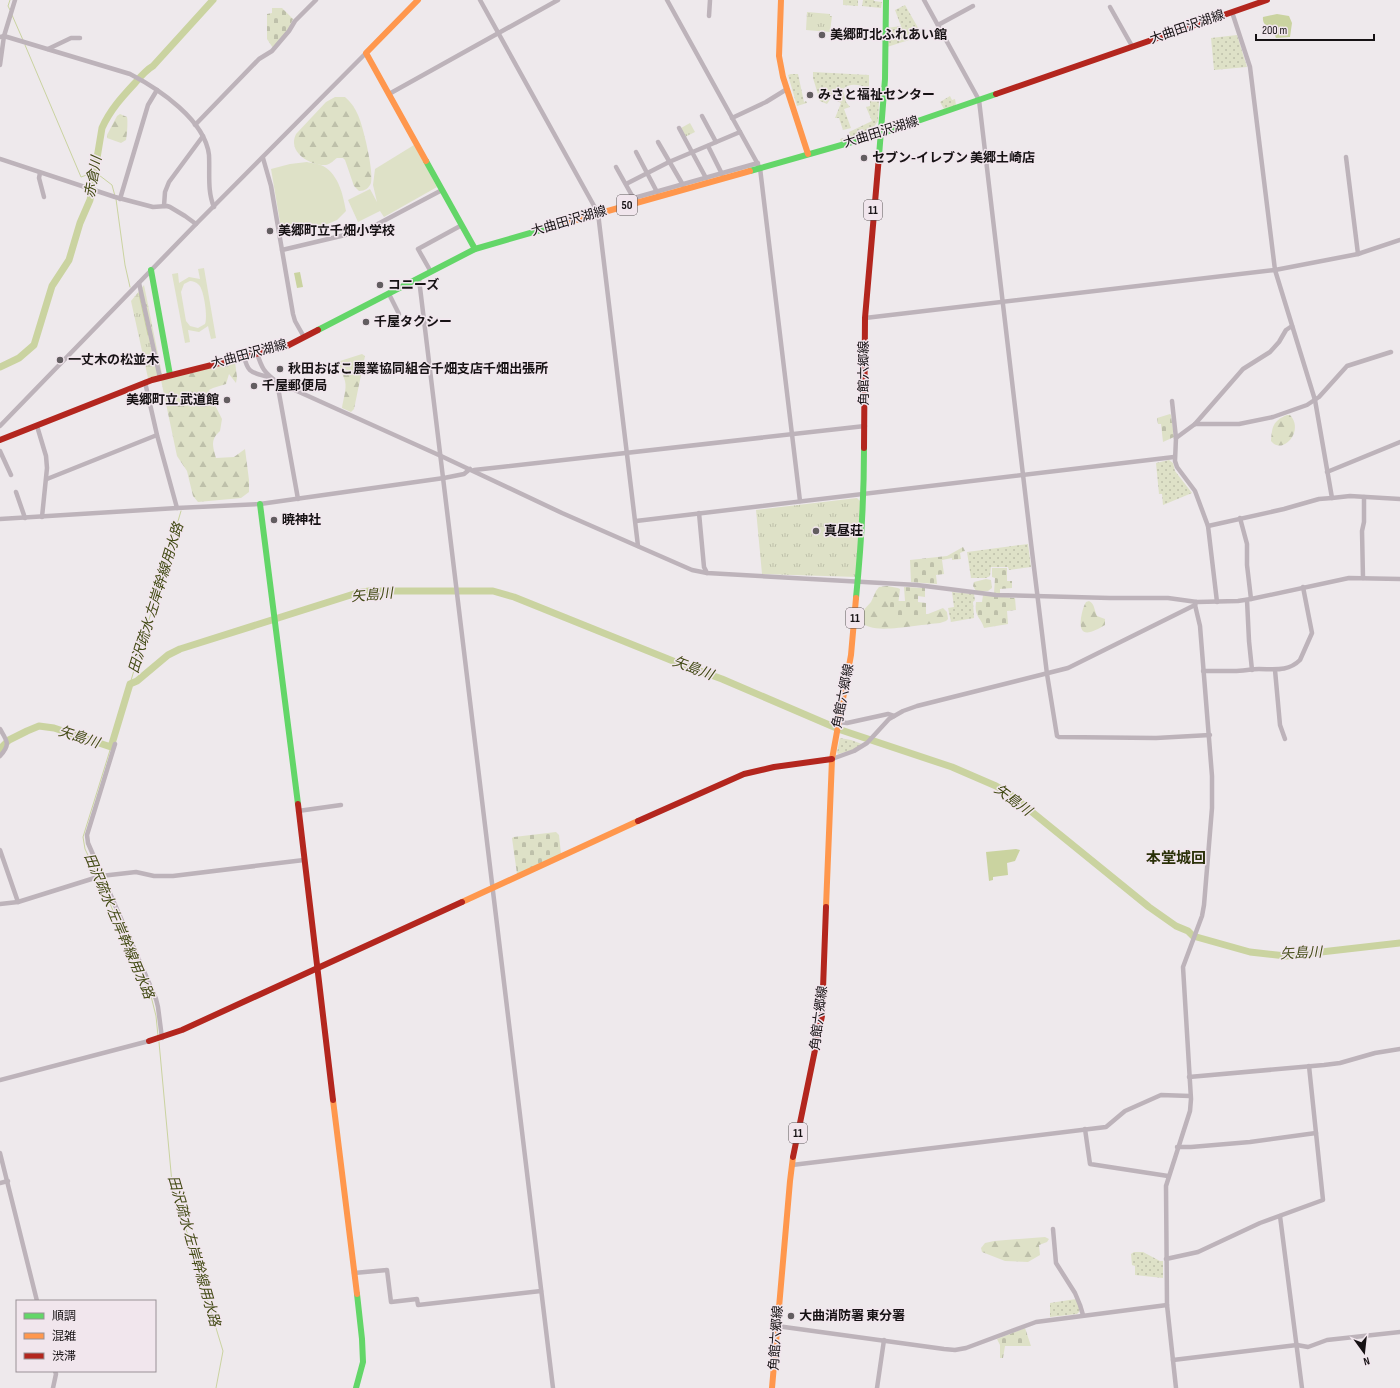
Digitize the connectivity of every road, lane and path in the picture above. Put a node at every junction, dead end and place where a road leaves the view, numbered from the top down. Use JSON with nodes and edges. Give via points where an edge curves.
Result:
{"nodes":[{"id":1,"x":15,"y":0,"type":"edge"},
{"id":2,"x":316,"y":0,"type":"edge"},
{"id":3,"x":418,"y":0,"type":"edge"},
{"id":4,"x":480,"y":0,"type":"edge"},
{"id":5,"x":558,"y":0,"type":"edge"},
{"id":6,"x":667,"y":0,"type":"edge"},
{"id":7,"x":710,"y":0,"type":"edge"},
{"id":8,"x":781,"y":0,"type":"edge"},
{"id":9,"x":886,"y":0,"type":"edge"},
{"id":10,"x":924,"y":0,"type":"edge"},
{"id":11,"x":1267,"y":0,"type":"edge"},
{"id":12,"x":973,"y":6,"type":"dead end"},
{"id":13,"x":1110,"y":7,"type":"dead end"},
{"id":14,"x":1232,"y":12,"type":"junction"},
{"id":15,"x":710,"y":16,"type":"dead end"},
{"id":16,"x":938,"y":25,"type":"junction"},
{"id":17,"x":498,"y":33,"type":"junction"},
{"id":18,"x":2,"y":36,"type":"edge"},
{"id":19,"x":80,"y":38,"type":"dead end"},
{"id":20,"x":1132,"y":46,"type":"junction"},
{"id":21,"x":48,"y":49,"type":"junction"},
{"id":22,"x":366,"y":53,"type":"junction"},
{"id":23,"x":0,"y":65,"type":"edge"},
{"id":24,"x":787,"y":89,"type":"junction"},
{"id":25,"x":157,"y":90,"type":"junction"},
{"id":26,"x":389,"y":94,"type":"junction"},
{"id":27,"x":979,"y":100,"type":"junction"},
{"id":28,"x":702,"y":116,"type":"dead end"},
{"id":29,"x":732,"y":118,"type":"junction"},
{"id":30,"x":195,"y":125,"type":"junction"},
{"id":31,"x":679,"y":128,"type":"dead end"},
{"id":32,"x":740,"y":132,"type":"junction"},
{"id":33,"x":880,"y":134,"type":"junction"},
{"id":34,"x":202,"y":136,"type":"junction"},
{"id":35,"x":658,"y":142,"type":"dead end"},
{"id":36,"x":716,"y":142,"type":"junction"},
{"id":37,"x":708,"y":146,"type":"junction"},
{"id":38,"x":636,"y":152,"type":"dead end"},
{"id":39,"x":692,"y":152,"type":"junction"},
{"id":40,"x":808,"y":154,"type":"junction"},
{"id":41,"x":1346,"y":157,"type":"dead end"},
{"id":42,"x":263,"y":158,"type":"junction"},
{"id":43,"x":0,"y":159,"type":"edge"},
{"id":44,"x":670,"y":162,"type":"junction"},
{"id":45,"x":759,"y":165,"type":"junction"},
{"id":46,"x":616,"y":167,"type":"dead end"},
{"id":47,"x":40,"y":173,"type":"junction"},
{"id":48,"x":647,"y":174,"type":"junction"},
{"id":49,"x":722,"y":174,"type":"junction"},
{"id":50,"x":706,"y":178,"type":"junction"},
{"id":51,"x":626,"y":184,"type":"junction"},
{"id":52,"x":683,"y":185,"type":"junction"},
{"id":53,"x":442,"y":190,"type":"junction"},
{"id":54,"x":657,"y":192,"type":"junction"},
{"id":55,"x":44,"y":197,"type":"dead end"},
{"id":56,"x":120,"y":199,"type":"junction"},
{"id":57,"x":635,"y":200,"type":"junction"},
{"id":58,"x":164,"y":206,"type":"junction"},
{"id":59,"x":214,"y":207,"type":"junction"},
{"id":60,"x":598,"y":213,"type":"junction"},
{"id":61,"x":196,"y":224,"type":"junction"},
{"id":62,"x":462,"y":225,"type":"junction"},
{"id":63,"x":1400,"y":240,"type":"edge"},
{"id":64,"x":475,"y":249,"type":"junction"},
{"id":65,"x":282,"y":250,"type":"junction"},
{"id":66,"x":1358,"y":254,"type":"junction"},
{"id":67,"x":151,"y":270,"type":"junction"},
{"id":68,"x":1275,"y":270,"type":"junction"},
{"id":69,"x":431,"y":272,"type":"junction"},
{"id":70,"x":419,"y":279,"type":"junction"},
{"id":71,"x":139,"y":283,"type":"junction"},
{"id":72,"x":389,"y":294,"type":"junction"},
{"id":73,"x":1002,"y":302,"type":"junction"},
{"id":74,"x":399,"y":314,"type":"dead end"},
{"id":75,"x":865,"y":318,"type":"junction"},
{"id":76,"x":1292,"y":326,"type":"junction"},
{"id":77,"x":304,"y":337,"type":"junction"},
{"id":78,"x":1391,"y":352,"type":"dead end"},
{"id":79,"x":257,"y":353,"type":"junction"},
{"id":80,"x":244,"y":356,"type":"junction"},
{"id":81,"x":170,"y":375,"type":"junction"},
{"id":82,"x":160,"y":378,"type":"junction"},
{"id":83,"x":272,"y":378,"type":"junction"},
{"id":84,"x":146,"y":382,"type":"junction"},
{"id":85,"x":278,"y":382,"type":"junction"},
{"id":86,"x":1315,"y":400,"type":"junction"},
{"id":87,"x":1172,"y":401,"type":"dead end"},
{"id":88,"x":1195,"y":424,"type":"junction"},
{"id":89,"x":0,"y":426,"type":"edge"},
{"id":90,"x":37,"y":426,"type":"junction"},
{"id":91,"x":865,"y":426,"type":"junction"},
{"id":92,"x":792,"y":434,"type":"junction"},
{"id":93,"x":157,"y":435,"type":"junction"},
{"id":94,"x":1176,"y":438,"type":"junction"},
{"id":95,"x":0,"y":440,"type":"edge"},
{"id":96,"x":1400,"y":442,"type":"edge"},
{"id":97,"x":0,"y":451,"type":"edge"},
{"id":98,"x":627,"y":454,"type":"junction"},
{"id":99,"x":441,"y":456,"type":"junction"},
{"id":100,"x":1174,"y":457,"type":"junction"},
{"id":101,"x":471,"y":470,"type":"junction"},
{"id":102,"x":1327,"y":472,"type":"junction"},
{"id":103,"x":1023,"y":474,"type":"junction"},
{"id":104,"x":11,"y":475,"type":"dead end"},
{"id":105,"x":444,"y":478,"type":"junction"},
{"id":106,"x":47,"y":479,"type":"junction"},
{"id":107,"x":16,"y":492,"type":"dead end"},
{"id":108,"x":864,"y":493,"type":"junction"},
{"id":109,"x":1364,"y":497,"type":"junction"},
{"id":110,"x":1332,"y":498,"type":"junction"},
{"id":111,"x":298,"y":499,"type":"junction"},
{"id":112,"x":1400,"y":499,"type":"edge"},
{"id":113,"x":800,"y":501,"type":"junction"},
{"id":114,"x":260,"y":504,"type":"junction"},
{"id":115,"x":177,"y":508,"type":"junction"},
{"id":116,"x":699,"y":514,"type":"junction"},
{"id":117,"x":42,"y":516,"type":"junction"},
{"id":118,"x":25,"y":518,"type":"junction"},
{"id":119,"x":1240,"y":518,"type":"junction"},
{"id":120,"x":0,"y":519,"type":"edge"},
{"id":121,"x":636,"y":521,"type":"junction"},
{"id":122,"x":1208,"y":526,"type":"junction"},
{"id":123,"x":638,"y":546,"type":"junction"},
{"id":124,"x":707,"y":573,"type":"junction"},
{"id":125,"x":1363,"y":578,"type":"junction"},
{"id":126,"x":1400,"y":579,"type":"edge"},
{"id":127,"x":858,"y":580,"type":"junction"},
{"id":128,"x":1304,"y":587,"type":"junction"},
{"id":129,"x":1038,"y":596,"type":"junction"},
{"id":130,"x":1249,"y":599,"type":"junction"},
{"id":131,"x":1217,"y":602,"type":"junction"},
{"id":132,"x":1196,"y":603,"type":"junction"},
{"id":133,"x":1252,"y":670,"type":"junction"},
{"id":134,"x":1275,"y":670,"type":"junction"},
{"id":135,"x":1203,"y":671,"type":"junction"},
{"id":136,"x":1047,"y":674,"type":"junction"},
{"id":137,"x":894,"y":716,"type":"junction"},
{"id":138,"x":838,"y":723,"type":"junction"},
{"id":139,"x":0,"y":729,"type":"edge"},
{"id":140,"x":1210,"y":735,"type":"junction"},
{"id":141,"x":1285,"y":739,"type":"dead end"},
{"id":142,"x":115,"y":744,"type":"dead end"},
{"id":143,"x":0,"y":756,"type":"edge"},
{"id":144,"x":832,"y":759,"type":"junction"},
{"id":145,"x":340,"y":805,"type":"dead end"},
{"id":146,"x":298,"y":811,"type":"junction"},
{"id":147,"x":0,"y":850,"type":"edge"},
{"id":148,"x":304,"y":860,"type":"junction"},
{"id":149,"x":101,"y":876,"type":"junction"},
{"id":150,"x":493,"y":887,"type":"junction"},
{"id":151,"x":18,"y":902,"type":"junction"},
{"id":152,"x":0,"y":904,"type":"edge"},
{"id":153,"x":318,"y":968,"type":"junction"},
{"id":154,"x":162,"y":1038,"type":"junction"},
{"id":155,"x":149,"y":1042,"type":"joint"},
{"id":156,"x":1400,"y":1049,"type":"edge"},
{"id":157,"x":1309,"y":1066,"type":"junction"},
{"id":158,"x":1189,"y":1077,"type":"junction"},
{"id":159,"x":0,"y":1080,"type":"edge"},
{"id":160,"x":1190,"y":1096,"type":"junction"},
{"id":161,"x":1086,"y":1129,"type":"junction"},
{"id":162,"x":1316,"y":1133,"type":"junction"},
{"id":163,"x":1178,"y":1147,"type":"junction"},
{"id":164,"x":0,"y":1153,"type":"edge"},
{"id":165,"x":792,"y":1165,"type":"junction"},
{"id":166,"x":1168,"y":1176,"type":"junction"},
{"id":167,"x":8,"y":1181,"type":"junction"},
{"id":168,"x":0,"y":1183,"type":"edge"},
{"id":169,"x":1280,"y":1216,"type":"junction"},
{"id":170,"x":1053,"y":1229,"type":"dead end"},
{"id":171,"x":1166,"y":1259,"type":"junction"},
{"id":172,"x":354,"y":1273,"type":"junction"},
{"id":173,"x":541,"y":1291,"type":"junction"},
{"id":174,"x":37,"y":1300,"type":"edge"},
{"id":175,"x":1167,"y":1305,"type":"junction"},
{"id":176,"x":1083,"y":1315,"type":"junction"},
{"id":177,"x":777,"y":1326,"type":"junction"},
{"id":178,"x":1400,"y":1332,"type":"edge"},
{"id":179,"x":884,"y":1340,"type":"junction"},
{"id":180,"x":1297,"y":1345,"type":"junction"},
{"id":181,"x":1173,"y":1360,"type":"junction"},
{"id":182,"x":55,"y":1372,"type":"edge"},
{"id":183,"x":53,"y":1388,"type":"edge"},
{"id":184,"x":356,"y":1388,"type":"edge"},
{"id":185,"x":553,"y":1388,"type":"edge"},
{"id":186,"x":772,"y":1388,"type":"edge"},
{"id":187,"x":877,"y":1388,"type":"edge"},
{"id":188,"x":1176,"y":1388,"type":"edge"},
{"id":189,"x":1302,"y":1388,"type":"edge"}],
"edges":[{"from":1,"to":18,"type":"street"},
{"from":2,"to":30,"type":"street","via":[[295,20],[272,51],[259,59]]},
{"from":3,"to":22,"type":"main road"},
{"from":4,"to":17,"type":"street"},
{"from":5,"to":17,"type":"street"},
{"from":6,"to":29,"type":"street"},
{"from":7,"to":15,"type":"street"},
{"from":8,"to":24,"type":"main road","via":[[779,56]]},
{"from":9,"to":33,"type":"main road","name":"角館六郷線","number":"11","via":[[885,79]]},
{"from":10,"to":16,"type":"street"},
{"from":11,"to":14,"type":"main road","name":"大曲田沢湖線","number":"50"},
{"from":12,"to":16,"type":"street"},
{"from":13,"to":20,"type":"street"},
{"from":14,"to":20,"type":"main road","name":"大曲田沢湖線","number":"50"},
{"from":14,"to":68,"type":"street","via":[[1250,67]]},
{"from":16,"to":27,"type":"street"},
{"from":17,"to":26,"type":"street"},
{"from":17,"to":60,"type":"street"},
{"from":18,"to":21,"type":"street"},
{"from":18,"to":23,"type":"street"},
{"from":19,"to":21,"type":"street","via":[[70,38]]},
{"from":20,"to":27,"type":"main road","name":"大曲田沢湖線","number":"50"},
{"from":21,"to":25,"type":"street","via":[[130,74]]},
{"from":22,"to":26,"type":"main road"},
{"from":22,"to":42,"type":"street"},
{"from":24,"to":29,"type":"street"},
{"from":24,"to":40,"type":"main road"},
{"from":25,"to":30,"type":"street","via":[[186,113]]},
{"from":25,"to":56,"type":"street","via":[[148,105]]},
{"from":26,"to":53,"type":"main road"},
{"from":27,"to":33,"type":"main road","name":"大曲田沢湖線","number":"50"},
{"from":27,"to":73,"type":"street"},
{"from":28,"to":36,"type":"street"},
{"from":29,"to":32,"type":"street"},
{"from":30,"to":34,"type":"street"},
{"from":31,"to":39,"type":"street"},
{"from":32,"to":36,"type":"street"},
{"from":32,"to":45,"type":"street"},
{"from":33,"to":40,"type":"main road","name":"大曲田沢湖線","number":"50"},
{"from":33,"to":75,"type":"main road","name":"角館六郷線","number":"11"},
{"from":34,"to":58,"type":"street","via":[[169,182]]},
{"from":34,"to":59,"type":"street","via":[[208,147],[210,194]]},
{"from":35,"to":44,"type":"street"},
{"from":36,"to":37,"type":"street"},
{"from":37,"to":39,"type":"street"},
{"from":37,"to":49,"type":"street"},
{"from":38,"to":48,"type":"street"},
{"from":39,"to":44,"type":"street"},
{"from":39,"to":50,"type":"street"},
{"from":40,"to":45,"type":"main road","name":"大曲田沢湖線","number":"50"},
{"from":41,"to":66,"type":"street"},
{"from":42,"to":59,"type":"street"},
{"from":42,"to":65,"type":"street","via":[[271,186]]},
{"from":43,"to":47,"type":"street"},
{"from":44,"to":48,"type":"street"},
{"from":44,"to":52,"type":"street"},
{"from":45,"to":49,"type":"street"},
{"from":45,"to":57,"type":"main road","name":"大曲田沢湖線","number":"50"},
{"from":45,"to":92,"type":"street"},
{"from":46,"to":51,"type":"street"},
{"from":47,"to":55,"type":"street"},
{"from":47,"to":56,"type":"street"},
{"from":48,"to":51,"type":"street"},
{"from":48,"to":54,"type":"street"},
{"from":49,"to":50,"type":"street"},
{"from":50,"to":52,"type":"street"},
{"from":51,"to":57,"type":"street"},
{"from":52,"to":54,"type":"street"},
{"from":53,"to":62,"type":"main road"},
{"from":53,"to":65,"type":"street","via":[[362,232]]},
{"from":54,"to":57,"type":"street"},
{"from":56,"to":58,"type":"street","via":[[153,207]]},
{"from":57,"to":60,"type":"main road","name":"大曲田沢湖線","number":"50"},
{"from":58,"to":61,"type":"street","via":[[170,207]]},
{"from":59,"to":61,"type":"street"},
{"from":60,"to":64,"type":"main road","name":"大曲田沢湖線","number":"50"},
{"from":60,"to":98,"type":"street"},
{"from":61,"to":67,"type":"street"},
{"from":62,"to":64,"type":"main road"},
{"from":62,"to":69,"type":"street","via":[[418,249]]},
{"from":63,"to":66,"type":"street"},
{"from":64,"to":69,"type":"main road","name":"大曲田沢湖線","number":"50"},
{"from":65,"to":77,"type":"street","via":[[295,321]]},
{"from":66,"to":68,"type":"street"},
{"from":67,"to":71,"type":"street"},
{"from":67,"to":81,"type":"main road"},
{"from":68,"to":73,"type":"street"},
{"from":68,"to":76,"type":"street"},
{"from":69,"to":70,"type":"main road","name":"大曲田沢湖線","number":"50"},
{"from":70,"to":72,"type":"main road","name":"大曲田沢湖線","number":"50"},
{"from":70,"to":99,"type":"street"},
{"from":71,"to":82,"type":"street"},
{"from":71,"to":89,"type":"street"},
{"from":72,"to":74,"type":"street"},
{"from":72,"to":77,"type":"main road","name":"大曲田沢湖線","number":"50"},
{"from":73,"to":75,"type":"street"},
{"from":73,"to":103,"type":"street"},
{"from":75,"to":91,"type":"main road","name":"角館六郷線","number":"11"},
{"from":76,"to":86,"type":"street"},
{"from":76,"to":88,"type":"street","via":[[1270,352],[1243,368]]},
{"from":77,"to":79,"type":"main road","name":"大曲田沢湖線","number":"50","via":[[286,346]]},
{"from":78,"to":86,"type":"street","via":[[1346,366]]},
{"from":79,"to":80,"type":"main road","name":"大曲田沢湖線","number":"50"},
{"from":79,"to":83,"type":"street","via":[[266,374]]},
{"from":80,"to":81,"type":"main road","name":"大曲田沢湖線","number":"50"},
{"from":80,"to":83,"type":"street","via":[[249,371]]},
{"from":81,"to":82,"type":"main road","name":"大曲田沢湖線","number":"50"},
{"from":82,"to":84,"type":"main road","name":"大曲田沢湖線","number":"50"},
{"from":83,"to":85,"type":"street"},
{"from":84,"to":90,"type":"main road","name":"大曲田沢湖線","number":"50"},
{"from":84,"to":93,"type":"street"},
{"from":85,"to":99,"type":"street"},
{"from":85,"to":111,"type":"street"},
{"from":86,"to":88,"type":"street","via":[[1267,419],[1239,424]]},
{"from":86,"to":102,"type":"street"},
{"from":87,"to":94,"type":"street"},
{"from":88,"to":94,"type":"street"},
{"from":90,"to":95,"type":"main road","name":"大曲田沢湖線","number":"50"},
{"from":90,"to":106,"type":"street","via":[[46,456]]},
{"from":91,"to":92,"type":"street"},
{"from":91,"to":108,"type":"main road","name":"角館六郷線","number":"11"},
{"from":92,"to":98,"type":"street"},
{"from":92,"to":113,"type":"street"},
{"from":93,"to":106,"type":"street"},
{"from":93,"to":115,"type":"street"},
{"from":94,"to":100,"type":"street"},
{"from":96,"to":102,"type":"street"},
{"from":97,"to":104,"type":"street"},
{"from":98,"to":101,"type":"street"},
{"from":98,"to":121,"type":"street"},
{"from":99,"to":101,"type":"street"},
{"from":99,"to":105,"type":"street"},
{"from":100,"to":103,"type":"street"},
{"from":100,"to":122,"type":"street","via":[[1195,491]]},
{"from":101,"to":105,"type":"street"},
{"from":101,"to":123,"type":"street"},
{"from":102,"to":110,"type":"street"},
{"from":103,"to":108,"type":"street"},
{"from":103,"to":129,"type":"street"},
{"from":105,"to":111,"type":"street"},
{"from":105,"to":150,"type":"street"},
{"from":106,"to":117,"type":"street"},
{"from":107,"to":118,"type":"street"},
{"from":108,"to":113,"type":"street"},
{"from":108,"to":127,"type":"main road","name":"角館六郷線","number":"11"},
{"from":109,"to":110,"type":"street"},
{"from":109,"to":112,"type":"street"},
{"from":109,"to":125,"type":"street"},
{"from":110,"to":119,"type":"street"},
{"from":111,"to":114,"type":"street"},
{"from":113,"to":116,"type":"street"},
{"from":114,"to":115,"type":"street"},
{"from":114,"to":146,"type":"main road"},
{"from":115,"to":117,"type":"street"},
{"from":116,"to":121,"type":"street"},
{"from":116,"to":124,"type":"street","via":[[704,567]]},
{"from":117,"to":118,"type":"street"},
{"from":118,"to":120,"type":"street"},
{"from":119,"to":122,"type":"street"},
{"from":119,"to":130,"type":"street","via":[[1247,544]]},
{"from":121,"to":123,"type":"street"},
{"from":122,"to":131,"type":"street"},
{"from":123,"to":124,"type":"street","via":[[692,570]]},
{"from":124,"to":127,"type":"street"},
{"from":125,"to":126,"type":"street"},
{"from":125,"to":128,"type":"street","via":[[1349,578]]},
{"from":127,"to":129,"type":"street","via":[[996,595]]},
{"from":127,"to":138,"type":"main road","name":"角館六郷線","number":"11","via":[[851,655]]},
{"from":128,"to":130,"type":"street"},
{"from":128,"to":134,"type":"street","via":[[1312,633],[1300,660],[1292,666]]},
{"from":129,"to":132,"type":"street","via":[[1168,598]]},
{"from":129,"to":136,"type":"street"},
{"from":130,"to":131,"type":"street"},
{"from":130,"to":133,"type":"street"},
{"from":131,"to":132,"type":"street"},
{"from":132,"to":135,"type":"street"},
{"from":132,"to":136,"type":"street","via":[[1068,668]]},
{"from":133,"to":134,"type":"street"},
{"from":133,"to":135,"type":"street"},
{"from":134,"to":141,"type":"street","via":[[1280,725]]},
{"from":135,"to":140,"type":"street"},
{"from":136,"to":137,"type":"street","via":[[917,706]]},
{"from":136,"to":140,"type":"street","via":[[1059,738]]},
{"from":137,"to":138,"type":"street","via":[[888,714]]},
{"from":137,"to":144,"type":"street","via":[[866,743],[854,751]]},
{"from":138,"to":144,"type":"main road","name":"角館六郷線","number":"11"},
{"from":139,"to":143,"type":"street","via":[[8,746]]},
{"from":140,"to":158,"type":"street","via":[[1212,808],[1204,905],[1183,967]]},
{"from":142,"to":149,"type":"street","via":[[87,835],[89,849]]},
{"from":144,"to":150,"type":"main road","via":[[744,774]]},
{"from":144,"to":165,"type":"main road","name":"角館六郷線","number":"11","via":[[822,1016]]},
{"from":145,"to":146,"type":"street"},
{"from":146,"to":148,"type":"main road"},
{"from":147,"to":151,"type":"street"},
{"from":148,"to":149,"type":"street","via":[[173,876],[154,876],[136,872]]},
{"from":148,"to":153,"type":"main road"},
{"from":149,"to":151,"type":"street"},
{"from":149,"to":154,"type":"street","via":[[156,999]]},
{"from":150,"to":153,"type":"main road"},
{"from":150,"to":173,"type":"street"},
{"from":151,"to":152,"type":"street"},
{"from":153,"to":154,"type":"main road"},
{"from":153,"to":172,"type":"main road"},
{"from":154,"to":155,"type":"main road"},
{"from":155,"to":159,"type":"street"},
{"from":156,"to":157,"type":"street","via":[[1375,1052],[1340,1063]]},
{"from":157,"to":158,"type":"street"},
{"from":157,"to":162,"type":"street"},
{"from":158,"to":160,"type":"street"},
{"from":160,"to":161,"type":"street","via":[[1161,1095],[1125,1111],[1106,1127]]},
{"from":160,"to":163,"type":"street","via":[[1190,1111]]},
{"from":161,"to":165,"type":"street"},
{"from":161,"to":166,"type":"street","via":[[1090,1164]]},
{"from":162,"to":163,"type":"street","via":[[1250,1142]]},
{"from":162,"to":169,"type":"street","via":[[1323,1200]]},
{"from":163,"to":166,"type":"street"},
{"from":164,"to":167,"type":"street"},
{"from":165,"to":177,"type":"main road","name":"角館六郷線","number":"11"},
{"from":166,"to":171,"type":"street"},
{"from":167,"to":168,"type":"street"},
{"from":167,"to":174,"type":"street"},
{"from":169,"to":171,"type":"street","via":[[1198,1252]]},
{"from":169,"to":180,"type":"street"},
{"from":170,"to":176,"type":"street","via":[[1056,1263],[1075,1293]]},
{"from":171,"to":175,"type":"street"},
{"from":172,"to":173,"type":"street","via":[[387,1270],[391,1302],[417,1299],[418,1305]]},
{"from":172,"to":184,"type":"main road","via":[[363,1353]]},
{"from":173,"to":185,"type":"street"},
{"from":175,"to":176,"type":"street"},
{"from":175,"to":181,"type":"street"},
{"from":176,"to":179,"type":"street","via":[[1036,1322],[955,1350]]},
{"from":177,"to":179,"type":"street"},
{"from":177,"to":186,"type":"main road","name":"角館六郷線","number":"11"},
{"from":178,"to":180,"type":"street","via":[[1327,1340],[1308,1347]]},
{"from":179,"to":187,"type":"street"},
{"from":180,"to":181,"type":"street"},
{"from":180,"to":189,"type":"street"},
{"from":181,"to":188,"type":"street"},
{"from":182,"to":183,"type":"street"}]}
